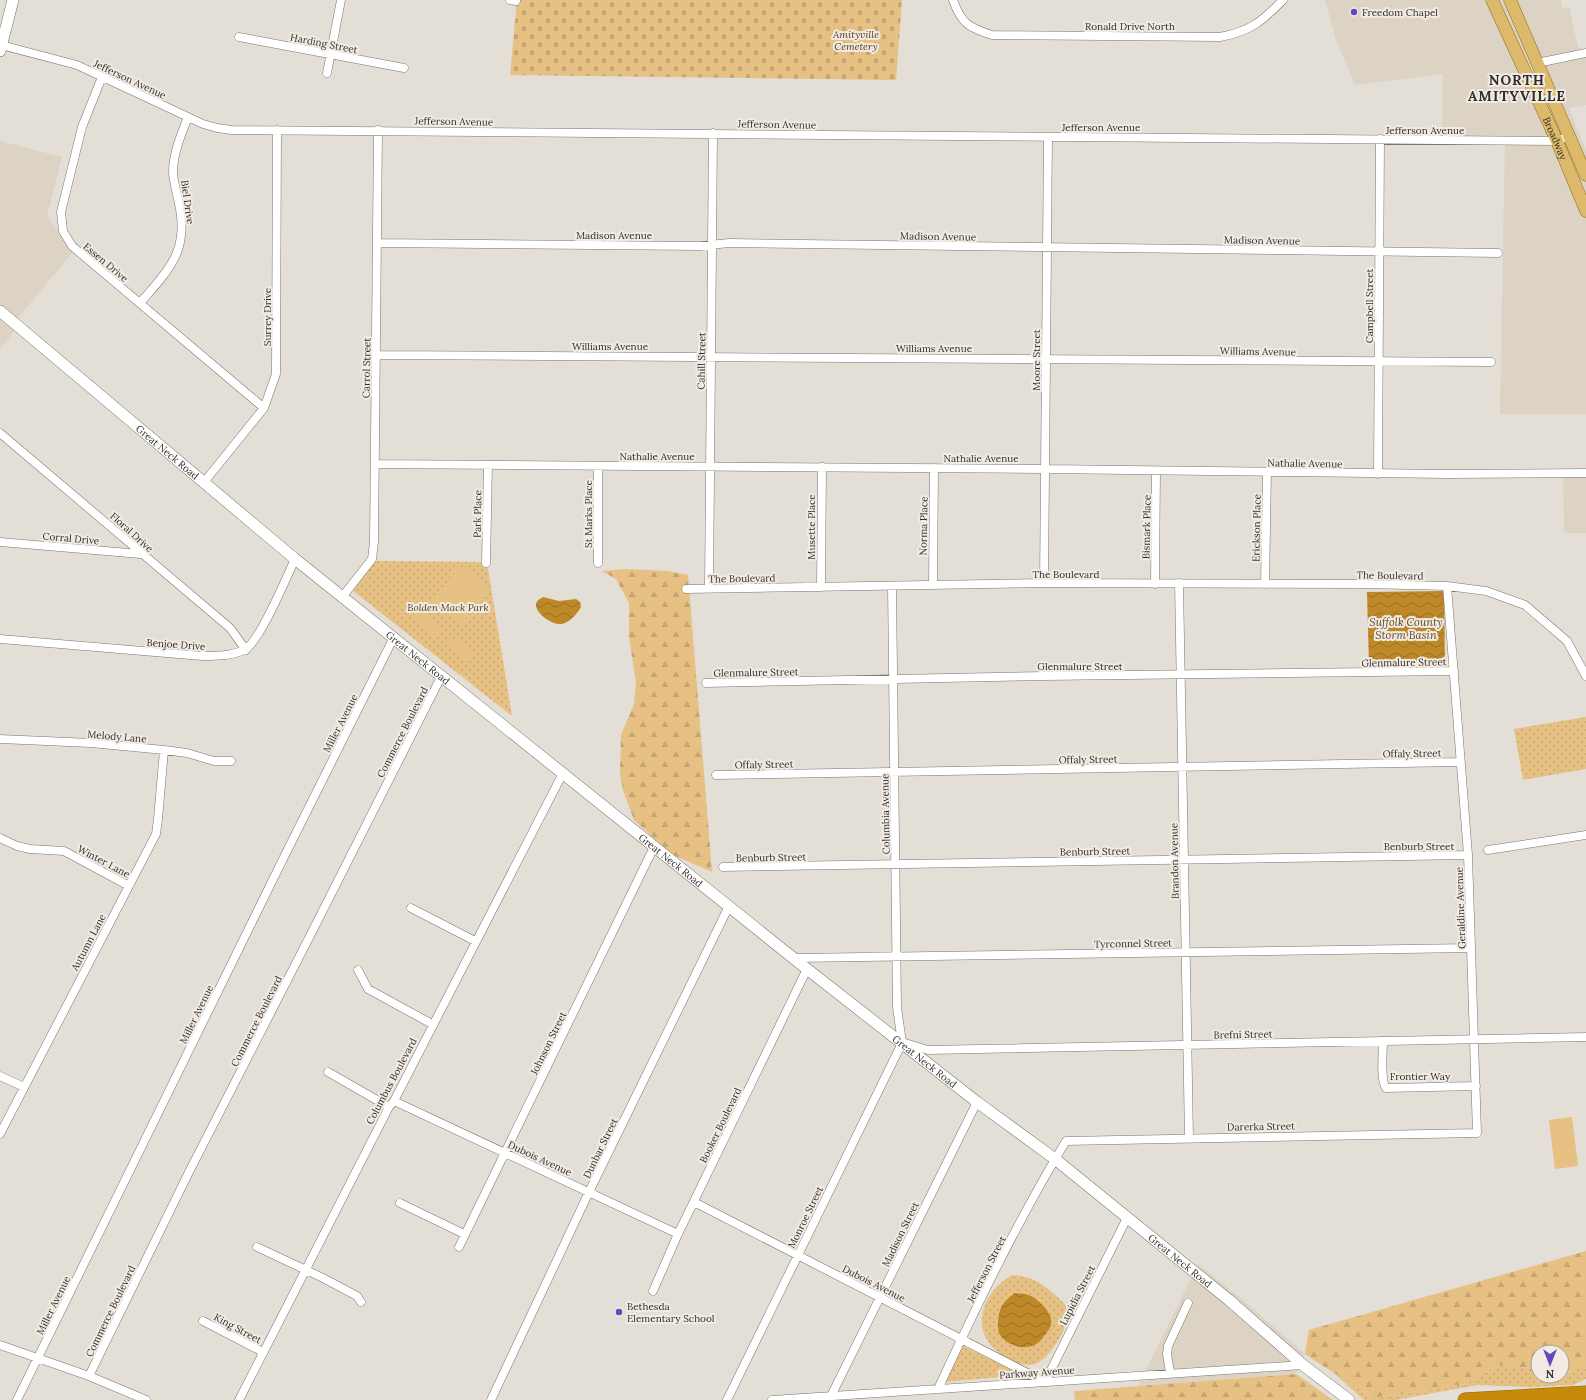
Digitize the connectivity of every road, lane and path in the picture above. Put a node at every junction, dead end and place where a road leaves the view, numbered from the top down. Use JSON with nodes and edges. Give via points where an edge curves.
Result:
{"nodes":[{"id":1,"x":13,"y":0,"type":"edge"},
{"id":2,"x":341,"y":0,"type":"edge"},
{"id":3,"x":953,"y":0,"type":"edge"},
{"id":4,"x":1283,"y":0,"type":"edge"},
{"id":5,"x":1492,"y":0,"type":"edge"},
{"id":6,"x":1503,"y":0,"type":"edge"},
{"id":7,"x":1510,"y":0,"type":"edge"},
{"id":8,"x":1524,"y":33,"type":"junction"},
{"id":9,"x":239,"y":37,"type":"dead end"},
{"id":10,"x":1,"y":48,"type":"edge"},
{"id":11,"x":1586,"y":53,"type":"edge"},
{"id":12,"x":331,"y":55,"type":"junction"},
{"id":13,"x":1537,"y":63,"type":"junction"},
{"id":14,"x":404,"y":68,"type":"dead end"},
{"id":15,"x":327,"y":73,"type":"dead end"},
{"id":16,"x":102,"y":77,"type":"junction"},
{"id":17,"x":188,"y":117,"type":"junction"},
{"id":18,"x":277,"y":130,"type":"junction"},
{"id":19,"x":378,"y":130,"type":"junction"},
{"id":20,"x":713,"y":133,"type":"junction"},
{"id":21,"x":1569,"y":136,"type":"junction"},
{"id":22,"x":1048,"y":137,"type":"junction"},
{"id":23,"x":1380,"y":139,"type":"junction"},
{"id":24,"x":1557,"y":140,"type":"junction"},
{"id":25,"x":1586,"y":175,"type":"edge"},
{"id":26,"x":1586,"y":211,"type":"edge"},
{"id":27,"x":378,"y":243,"type":"junction"},
{"id":28,"x":712,"y":245,"type":"junction"},
{"id":29,"x":1047,"y":247,"type":"junction"},
{"id":30,"x":1380,"y":251,"type":"junction"},
{"id":31,"x":1498,"y":253,"type":"dead end"},
{"id":32,"x":140,"y":303,"type":"junction"},
{"id":33,"x":0,"y":310,"type":"edge"},
{"id":34,"x":376,"y":355,"type":"junction"},
{"id":35,"x":711,"y":356,"type":"junction"},
{"id":36,"x":1046,"y":359,"type":"junction"},
{"id":37,"x":1379,"y":362,"type":"junction"},
{"id":38,"x":1491,"y":362,"type":"dead end"},
{"id":39,"x":264,"y":408,"type":"junction"},
{"id":40,"x":0,"y":433,"type":"edge"},
{"id":41,"x":376,"y":464,"type":"junction"},
{"id":42,"x":488,"y":465,"type":"junction"},
{"id":43,"x":598,"y":466,"type":"junction"},
{"id":44,"x":710,"y":466,"type":"junction"},
{"id":45,"x":822,"y":467,"type":"junction"},
{"id":46,"x":934,"y":468,"type":"junction"},
{"id":47,"x":1045,"y":469,"type":"junction"},
{"id":48,"x":1156,"y":471,"type":"junction"},
{"id":49,"x":1267,"y":472,"type":"junction"},
{"id":50,"x":1378,"y":474,"type":"junction"},
{"id":51,"x":1586,"y":474,"type":"edge"},
{"id":52,"x":205,"y":481,"type":"junction"},
{"id":53,"x":0,"y":542,"type":"edge"},
{"id":54,"x":141,"y":554,"type":"junction"},
{"id":55,"x":295,"y":559,"type":"junction"},
{"id":56,"x":486,"y":563,"type":"dead end"},
{"id":57,"x":598,"y":563,"type":"dead end"},
{"id":58,"x":1044,"y":583,"type":"junction"},
{"id":59,"x":1179,"y":583,"type":"junction"},
{"id":60,"x":1155,"y":584,"type":"junction"},
{"id":61,"x":1265,"y":584,"type":"junction"},
{"id":62,"x":933,"y":585,"type":"junction"},
{"id":63,"x":892,"y":586,"type":"junction"},
{"id":64,"x":1447,"y":586,"type":"junction"},
{"id":65,"x":821,"y":587,"type":"junction"},
{"id":66,"x":709,"y":588,"type":"junction"},
{"id":67,"x":686,"y":589,"type":"dead end"},
{"id":68,"x":343,"y":596,"type":"junction"},
{"id":69,"x":394,"y":637,"type":"junction"},
{"id":70,"x":0,"y":639,"type":"edge"},
{"id":71,"x":246,"y":650,"type":"junction"},
{"id":72,"x":1454,"y":671,"type":"junction"},
{"id":73,"x":1180,"y":675,"type":"junction"},
{"id":74,"x":442,"y":676,"type":"junction"},
{"id":75,"x":1586,"y":676,"type":"edge"},
{"id":76,"x":893,"y":679,"type":"junction"},
{"id":77,"x":706,"y":683,"type":"dead end"},
{"id":78,"x":0,"y":739,"type":"edge"},
{"id":79,"x":164,"y":750,"type":"junction"},
{"id":80,"x":231,"y":762,"type":"dead end"},
{"id":81,"x":1460,"y":762,"type":"junction"},
{"id":82,"x":1182,"y":768,"type":"junction"},
{"id":83,"x":894,"y":771,"type":"junction"},
{"id":84,"x":563,"y":773,"type":"junction"},
{"id":85,"x":716,"y":775,"type":"dead end"},
{"id":86,"x":1586,"y":834,"type":"edge"},
{"id":87,"x":0,"y":838,"type":"edge"},
{"id":88,"x":654,"y":847,"type":"junction"},
{"id":89,"x":1488,"y":850,"type":"dead end"},
{"id":90,"x":1468,"y":855,"type":"junction"},
{"id":91,"x":1184,"y":859,"type":"junction"},
{"id":92,"x":896,"y":865,"type":"junction"},
{"id":93,"x":723,"y":867,"type":"dead end"},
{"id":94,"x":129,"y":886,"type":"junction"},
{"id":95,"x":729,"y":906,"type":"junction"},
{"id":96,"x":411,"y":908,"type":"dead end"},
{"id":97,"x":476,"y":941,"type":"junction"},
{"id":98,"x":1471,"y":948,"type":"junction"},
{"id":99,"x":1186,"y":952,"type":"junction"},
{"id":100,"x":897,"y":957,"type":"junction"},
{"id":101,"x":796,"y":958,"type":"junction"},
{"id":102,"x":807,"y":969,"type":"junction"},
{"id":103,"x":358,"y":970,"type":"dead end"},
{"id":104,"x":432,"y":1024,"type":"junction"},
{"id":105,"x":1586,"y":1037,"type":"edge"},
{"id":106,"x":1474,"y":1039,"type":"junction"},
{"id":107,"x":1383,"y":1041,"type":"junction"},
{"id":108,"x":902,"y":1042,"type":"junction"},
{"id":109,"x":1187,"y":1045,"type":"junction"},
{"id":110,"x":328,"y":1072,"type":"dead end"},
{"id":111,"x":0,"y":1076,"type":"edge"},
{"id":112,"x":1476,"y":1086,"type":"junction"},
{"id":113,"x":24,"y":1087,"type":"junction"},
{"id":114,"x":977,"y":1102,"type":"junction"},
{"id":115,"x":391,"y":1104,"type":"junction"},
{"id":116,"x":0,"y":1134,"type":"edge"},
{"id":117,"x":1189,"y":1138,"type":"junction"},
{"id":118,"x":505,"y":1153,"type":"junction"},
{"id":119,"x":1055,"y":1159,"type":"junction"},
{"id":120,"x":589,"y":1192,"type":"junction"},
{"id":121,"x":694,"y":1202,"type":"junction"},
{"id":122,"x":400,"y":1203,"type":"dead end"},
{"id":123,"x":1127,"y":1218,"type":"junction"},
{"id":124,"x":464,"y":1234,"type":"junction"},
{"id":125,"x":678,"y":1234,"type":"junction"},
{"id":126,"x":257,"y":1247,"type":"dead end"},
{"id":127,"x":458,"y":1247,"type":"dead end"},
{"id":128,"x":796,"y":1256,"type":"junction"},
{"id":129,"x":305,"y":1271,"type":"junction"},
{"id":130,"x":653,"y":1291,"type":"dead end"},
{"id":131,"x":880,"y":1298,"type":"junction"},
{"id":132,"x":361,"y":1302,"type":"dead end"},
{"id":133,"x":1188,"y":1303,"type":"dead end"},
{"id":134,"x":203,"y":1320,"type":"dead end"},
{"id":135,"x":961,"y":1339,"type":"junction"},
{"id":136,"x":0,"y":1345,"type":"edge"},
{"id":137,"x":263,"y":1352,"type":"junction"},
{"id":138,"x":38,"y":1357,"type":"junction"},
{"id":139,"x":1303,"y":1364,"type":"junction"},
{"id":140,"x":1170,"y":1373,"type":"junction"},
{"id":141,"x":89,"y":1376,"type":"junction"},
{"id":142,"x":1045,"y":1382,"type":"junction"},
{"id":143,"x":938,"y":1389,"type":"junction"},
{"id":144,"x":1582,"y":1391,"type":"edge"},
{"id":145,"x":830,"y":1396,"type":"junction"},
{"id":146,"x":136,"y":1398,"type":"edge"},
{"id":147,"x":17,"y":1400,"type":"edge"},
{"id":148,"x":239,"y":1400,"type":"edge"},
{"id":149,"x":491,"y":1400,"type":"edge"},
{"id":150,"x":727,"y":1400,"type":"edge"},
{"id":151,"x":772,"y":1400,"type":"edge"},
{"id":152,"x":1349,"y":1400,"type":"edge"},
{"id":153,"x":1465,"y":1400,"type":"edge"}],
"edges":[{"from":1,"to":10,"type":"main road"},
{"from":2,"to":12,"type":"street"},
{"from":3,"to":4,"type":"street","name":"Ronald Drive North","via":[[957,13],[967,24],[977,31],[992,35],[1220,37],[1239,33],[1254,26]]},
{"from":5,"to":24,"type":"main road","name":"Broadway"},
{"from":6,"to":8,"type":"main road","via":[[1517,31]]},
{"from":7,"to":8,"type":"main road","name":"Broadway"},
{"from":8,"to":13,"type":"main road","name":"Broadway"},
{"from":9,"to":12,"type":"street","name":"Harding Street"},
{"from":10,"to":16,"type":"street","name":"Jefferson Avenue","via":[[77,66]]},
{"from":11,"to":13,"type":"street"},
{"from":12,"to":14,"type":"street","name":"Harding Street"},
{"from":12,"to":15,"type":"street"},
{"from":13,"to":21,"type":"main road","name":"Broadway"},
{"from":16,"to":17,"type":"street","name":"Jefferson Avenue"},
{"from":16,"to":32,"type":"street","name":"Essen Drive","via":[[82,127],[61,212],[63,231],[72,246]]},
{"from":17,"to":18,"type":"street","name":"Jefferson Avenue","via":[[217,128]]},
{"from":17,"to":32,"type":"street","name":"Biel Drive","via":[[176,150],[173,172],[182,231],[176,256]]},
{"from":18,"to":19,"type":"street","name":"Jefferson Avenue"},
{"from":18,"to":39,"type":"street","name":"Surrey Drive","via":[[276,374]]},
{"from":19,"to":20,"type":"street","name":"Jefferson Avenue"},
{"from":19,"to":27,"type":"street","name":"Carrol Street"},
{"from":20,"to":22,"type":"street","name":"Jefferson Avenue"},
{"from":20,"to":28,"type":"street","name":"Cahill Street"},
{"from":21,"to":24,"type":"street","name":"Jefferson Avenue"},
{"from":21,"to":25,"type":"main road","name":"Broadway"},
{"from":22,"to":23,"type":"street","name":"Jefferson Avenue"},
{"from":22,"to":29,"type":"street","name":"Moore Street"},
{"from":23,"to":24,"type":"street","name":"Jefferson Avenue"},
{"from":23,"to":30,"type":"street","name":"Campbell Street"},
{"from":24,"to":26,"type":"main road","name":"Broadway"},
{"from":27,"to":28,"type":"street","name":"Madison Avenue"},
{"from":27,"to":34,"type":"street","name":"Carrol Street"},
{"from":28,"to":29,"type":"street","name":"Madison Avenue","via":[[729,243]]},
{"from":28,"to":35,"type":"street","name":"Cahill Street"},
{"from":29,"to":30,"type":"street","name":"Madison Avenue"},
{"from":29,"to":36,"type":"street","name":"Moore Street"},
{"from":30,"to":31,"type":"street","name":"Madison Avenue"},
{"from":30,"to":37,"type":"street","name":"Campbell Street"},
{"from":32,"to":39,"type":"street","name":"Essen Drive"},
{"from":33,"to":52,"type":"main road","name":"Great Neck Road"},
{"from":34,"to":35,"type":"street","name":"Williams Avenue"},
{"from":34,"to":41,"type":"street","name":"Carrol Street"},
{"from":35,"to":36,"type":"street","name":"Williams Avenue"},
{"from":35,"to":44,"type":"street","name":"Cahill Street"},
{"from":36,"to":37,"type":"street","name":"Williams Avenue"},
{"from":36,"to":47,"type":"street","name":"Moore Street"},
{"from":37,"to":38,"type":"street","name":"Williams Avenue"},
{"from":37,"to":50,"type":"street","name":"Campbell Street"},
{"from":39,"to":52,"type":"street","name":"Surrey Drive"},
{"from":40,"to":54,"type":"street","name":"Floral Drive","via":[[94,511]]},
{"from":41,"to":42,"type":"street","name":"Nathalie Avenue"},
{"from":41,"to":68,"type":"street","name":"Carrol Street","via":[[372,559]]},
{"from":42,"to":43,"type":"street","name":"Nathalie Avenue"},
{"from":42,"to":56,"type":"street","name":"Park Place"},
{"from":43,"to":44,"type":"street","name":"Nathalie Avenue"},
{"from":43,"to":57,"type":"street","name":"St Marks Place"},
{"from":44,"to":45,"type":"street","name":"Nathalie Avenue"},
{"from":44,"to":66,"type":"street","name":"Cahill Street"},
{"from":45,"to":46,"type":"street","name":"Nathalie Avenue"},
{"from":45,"to":65,"type":"street","name":"Musette Place"},
{"from":46,"to":47,"type":"street","name":"Nathalie Avenue"},
{"from":46,"to":62,"type":"street","name":"Norma Place"},
{"from":47,"to":48,"type":"street","name":"Nathalie Avenue"},
{"from":47,"to":58,"type":"street","name":"Moore Street"},
{"from":48,"to":49,"type":"street","name":"Nathalie Avenue"},
{"from":48,"to":60,"type":"street","name":"Bismark Place"},
{"from":49,"to":50,"type":"street","name":"Nathalie Avenue"},
{"from":49,"to":61,"type":"street","name":"Erickson Place"},
{"from":50,"to":51,"type":"street","name":"Nathalie Avenue"},
{"from":52,"to":55,"type":"main road","name":"Great Neck Road"},
{"from":53,"to":54,"type":"street","name":"Corral Drive"},
{"from":54,"to":71,"type":"street","name":"Floral Drive","via":[[230,628]]},
{"from":55,"to":68,"type":"main road","name":"Great Neck Road"},
{"from":55,"to":71,"type":"street","via":[[260,633]]},
{"from":58,"to":60,"type":"street","name":"The Boulevard"},
{"from":58,"to":62,"type":"street","name":"The Boulevard"},
{"from":59,"to":60,"type":"street","name":"The Boulevard"},
{"from":59,"to":61,"type":"street","name":"The Boulevard"},
{"from":59,"to":73,"type":"street","name":"Brandon Avenue"},
{"from":61,"to":64,"type":"street","name":"The Boulevard"},
{"from":62,"to":63,"type":"street","name":"The Boulevard"},
{"from":63,"to":65,"type":"street","name":"The Boulevard"},
{"from":63,"to":76,"type":"street","name":"Columbia Avenue"},
{"from":64,"to":72,"type":"street","name":"Geraldine Avenue"},
{"from":64,"to":75,"type":"street","name":"The Boulevard","via":[[1486,591],[1525,605],[1566,642]]},
{"from":65,"to":66,"type":"street","name":"The Boulevard"},
{"from":66,"to":67,"type":"street","name":"The Boulevard"},
{"from":68,"to":69,"type":"main road","name":"Great Neck Road"},
{"from":69,"to":74,"type":"main road","name":"Great Neck Road"},
{"from":69,"to":138,"type":"street","name":"Miller Avenue"},
{"from":70,"to":71,"type":"street","name":"Benjoe Drive","via":[[202,656],[226,656]]},
{"from":72,"to":73,"type":"street","name":"Glenmalure Street"},
{"from":72,"to":81,"type":"street","name":"Geraldine Avenue"},
{"from":73,"to":76,"type":"street","name":"Glenmalure Street"},
{"from":73,"to":82,"type":"street","name":"Brandon Avenue"},
{"from":74,"to":84,"type":"main road","name":"Great Neck Road"},
{"from":74,"to":141,"type":"street","name":"Commerce Boulevard","via":[[188,1174]]},
{"from":76,"to":77,"type":"street","name":"Glenmalure Street"},
{"from":76,"to":83,"type":"street","name":"Columbia Avenue"},
{"from":78,"to":79,"type":"street","name":"Melody Lane","via":[[91,743]]},
{"from":79,"to":80,"type":"street","name":"Melody Lane","via":[[187,753],[214,761]]},
{"from":79,"to":94,"type":"street","name":"Autumn Lane","via":[[156,834]]},
{"from":81,"to":82,"type":"street","name":"Offaly Street"},
{"from":81,"to":90,"type":"street","name":"Geraldine Avenue"},
{"from":82,"to":83,"type":"street","name":"Offaly Street"},
{"from":82,"to":91,"type":"street","name":"Brandon Avenue"},
{"from":83,"to":85,"type":"street","name":"Offaly Street"},
{"from":83,"to":92,"type":"street","name":"Columbia Avenue"},
{"from":84,"to":88,"type":"main road","name":"Great Neck Road"},
{"from":84,"to":97,"type":"street","name":"Columbus Boulevard"},
{"from":86,"to":89,"type":"street"},
{"from":87,"to":94,"type":"street","name":"Winter Lane","via":[[30,849],[64,851]]},
{"from":88,"to":95,"type":"main road","name":"Great Neck Road"},
{"from":88,"to":118,"type":"street","name":"Johnson Street"},
{"from":90,"to":91,"type":"street","name":"Benburb Street"},
{"from":90,"to":98,"type":"street","name":"Geraldine Avenue"},
{"from":91,"to":92,"type":"street","name":"Benburb Street"},
{"from":91,"to":99,"type":"street","name":"Brandon Avenue"},
{"from":92,"to":93,"type":"street","name":"Benburb Street"},
{"from":92,"to":100,"type":"street","name":"Columbia Avenue"},
{"from":94,"to":113,"type":"street","name":"Autumn Lane"},
{"from":95,"to":101,"type":"main road","name":"Great Neck Road"},
{"from":95,"to":120,"type":"street","name":"Dunbar Street"},
{"from":96,"to":97,"type":"street"},
{"from":97,"to":104,"type":"street","name":"Columbus Boulevard"},
{"from":98,"to":99,"type":"street","name":"Tyrconnel Street"},
{"from":98,"to":106,"type":"street","name":"Geraldine Avenue"},
{"from":99,"to":100,"type":"street","name":"Tyrconnel Street"},
{"from":99,"to":109,"type":"street","name":"Brandon Avenue"},
{"from":100,"to":101,"type":"street","name":"Tyrconnel Street"},
{"from":100,"to":108,"type":"street","name":"Columbia Avenue","via":[[897,1011]]},
{"from":101,"to":102,"type":"main road","name":"Great Neck Road"},
{"from":102,"to":108,"type":"main road","name":"Great Neck Road"},
{"from":102,"to":121,"type":"street","name":"Booker Boulevard"},
{"from":103,"to":104,"type":"street","via":[[368,989]]},
{"from":104,"to":115,"type":"street","name":"Columbus Boulevard"},
{"from":105,"to":106,"type":"street","name":"Brefni Street"},
{"from":106,"to":107,"type":"street","name":"Brefni Street"},
{"from":106,"to":112,"type":"street"},
{"from":107,"to":109,"type":"street","name":"Brefni Street"},
{"from":107,"to":112,"type":"street","name":"Frontier Way","via":[[1383,1077],[1386,1088]]},
{"from":108,"to":109,"type":"street","name":"Brefni Street","via":[[928,1050]]},
{"from":108,"to":114,"type":"main road","name":"Great Neck Road"},
{"from":108,"to":128,"type":"street","name":"Monroe Street"},
{"from":109,"to":117,"type":"street","name":"Brandon Avenue"},
{"from":110,"to":115,"type":"street","name":"Dubois Avenue"},
{"from":111,"to":113,"type":"street"},
{"from":112,"to":117,"type":"street","name":"Darerka Street","via":[[1477,1133]]},
{"from":113,"to":116,"type":"street","name":"Autumn Lane"},
{"from":114,"to":119,"type":"main road","name":"Great Neck Road"},
{"from":114,"to":131,"type":"street","name":"Madison Street"},
{"from":115,"to":118,"type":"street","name":"Dubois Avenue"},
{"from":115,"to":129,"type":"street","name":"Columbus Boulevard"},
{"from":117,"to":119,"type":"street","name":"Darerka Street","via":[[1066,1141]]},
{"from":118,"to":120,"type":"street","name":"Dubois Avenue"},
{"from":118,"to":124,"type":"street","name":"Johnson Street"},
{"from":119,"to":123,"type":"main road","name":"Great Neck Road"},
{"from":119,"to":135,"type":"street","name":"Jefferson Street"},
{"from":120,"to":125,"type":"street","name":"Dubois Avenue"},
{"from":120,"to":149,"type":"street","name":"Dunbar Street"},
{"from":121,"to":125,"type":"street","name":"Booker Boulevard"},
{"from":121,"to":128,"type":"street","name":"Dubois Avenue"},
{"from":122,"to":124,"type":"street"},
{"from":123,"to":139,"type":"main road","name":"Great Neck Road","via":[[1229,1300]]},
{"from":123,"to":142,"type":"street","name":"Lupidia Street"},
{"from":124,"to":127,"type":"street","name":"Johnson Street"},
{"from":125,"to":130,"type":"street","name":"Booker Boulevard"},
{"from":126,"to":129,"type":"street"},
{"from":128,"to":131,"type":"street","name":"Dubois Avenue"},
{"from":128,"to":150,"type":"street","name":"Monroe Street"},
{"from":129,"to":132,"type":"street","via":[[357,1296]]},
{"from":129,"to":137,"type":"street","name":"Columbus Boulevard"},
{"from":131,"to":135,"type":"street","name":"Dubois Avenue"},
{"from":131,"to":145,"type":"street","name":"Madison Street"},
{"from":133,"to":140,"type":"street","via":[[1168,1346]]},
{"from":134,"to":137,"type":"street","name":"King Street"},
{"from":135,"to":142,"type":"street","name":"Dubois Avenue"},
{"from":135,"to":143,"type":"street","name":"Jefferson Street"},
{"from":136,"to":138,"type":"street"},
{"from":137,"to":148,"type":"street","name":"Columbus Boulevard"},
{"from":138,"to":141,"type":"street"},
{"from":138,"to":147,"type":"street","name":"Miller Avenue"},
{"from":139,"to":140,"type":"street","name":"Parkway Avenue"},
{"from":139,"to":152,"type":"main road","name":"Great Neck Road"},
{"from":140,"to":142,"type":"street","name":"Parkway Avenue"},
{"from":141,"to":146,"type":"street"},
{"from":142,"to":143,"type":"street","name":"Parkway Avenue"},
{"from":143,"to":145,"type":"street","name":"Parkway Avenue"},
{"from":144,"to":153,"type":"highway"},
{"from":145,"to":151,"type":"street","name":"Parkway Avenue"}]}
